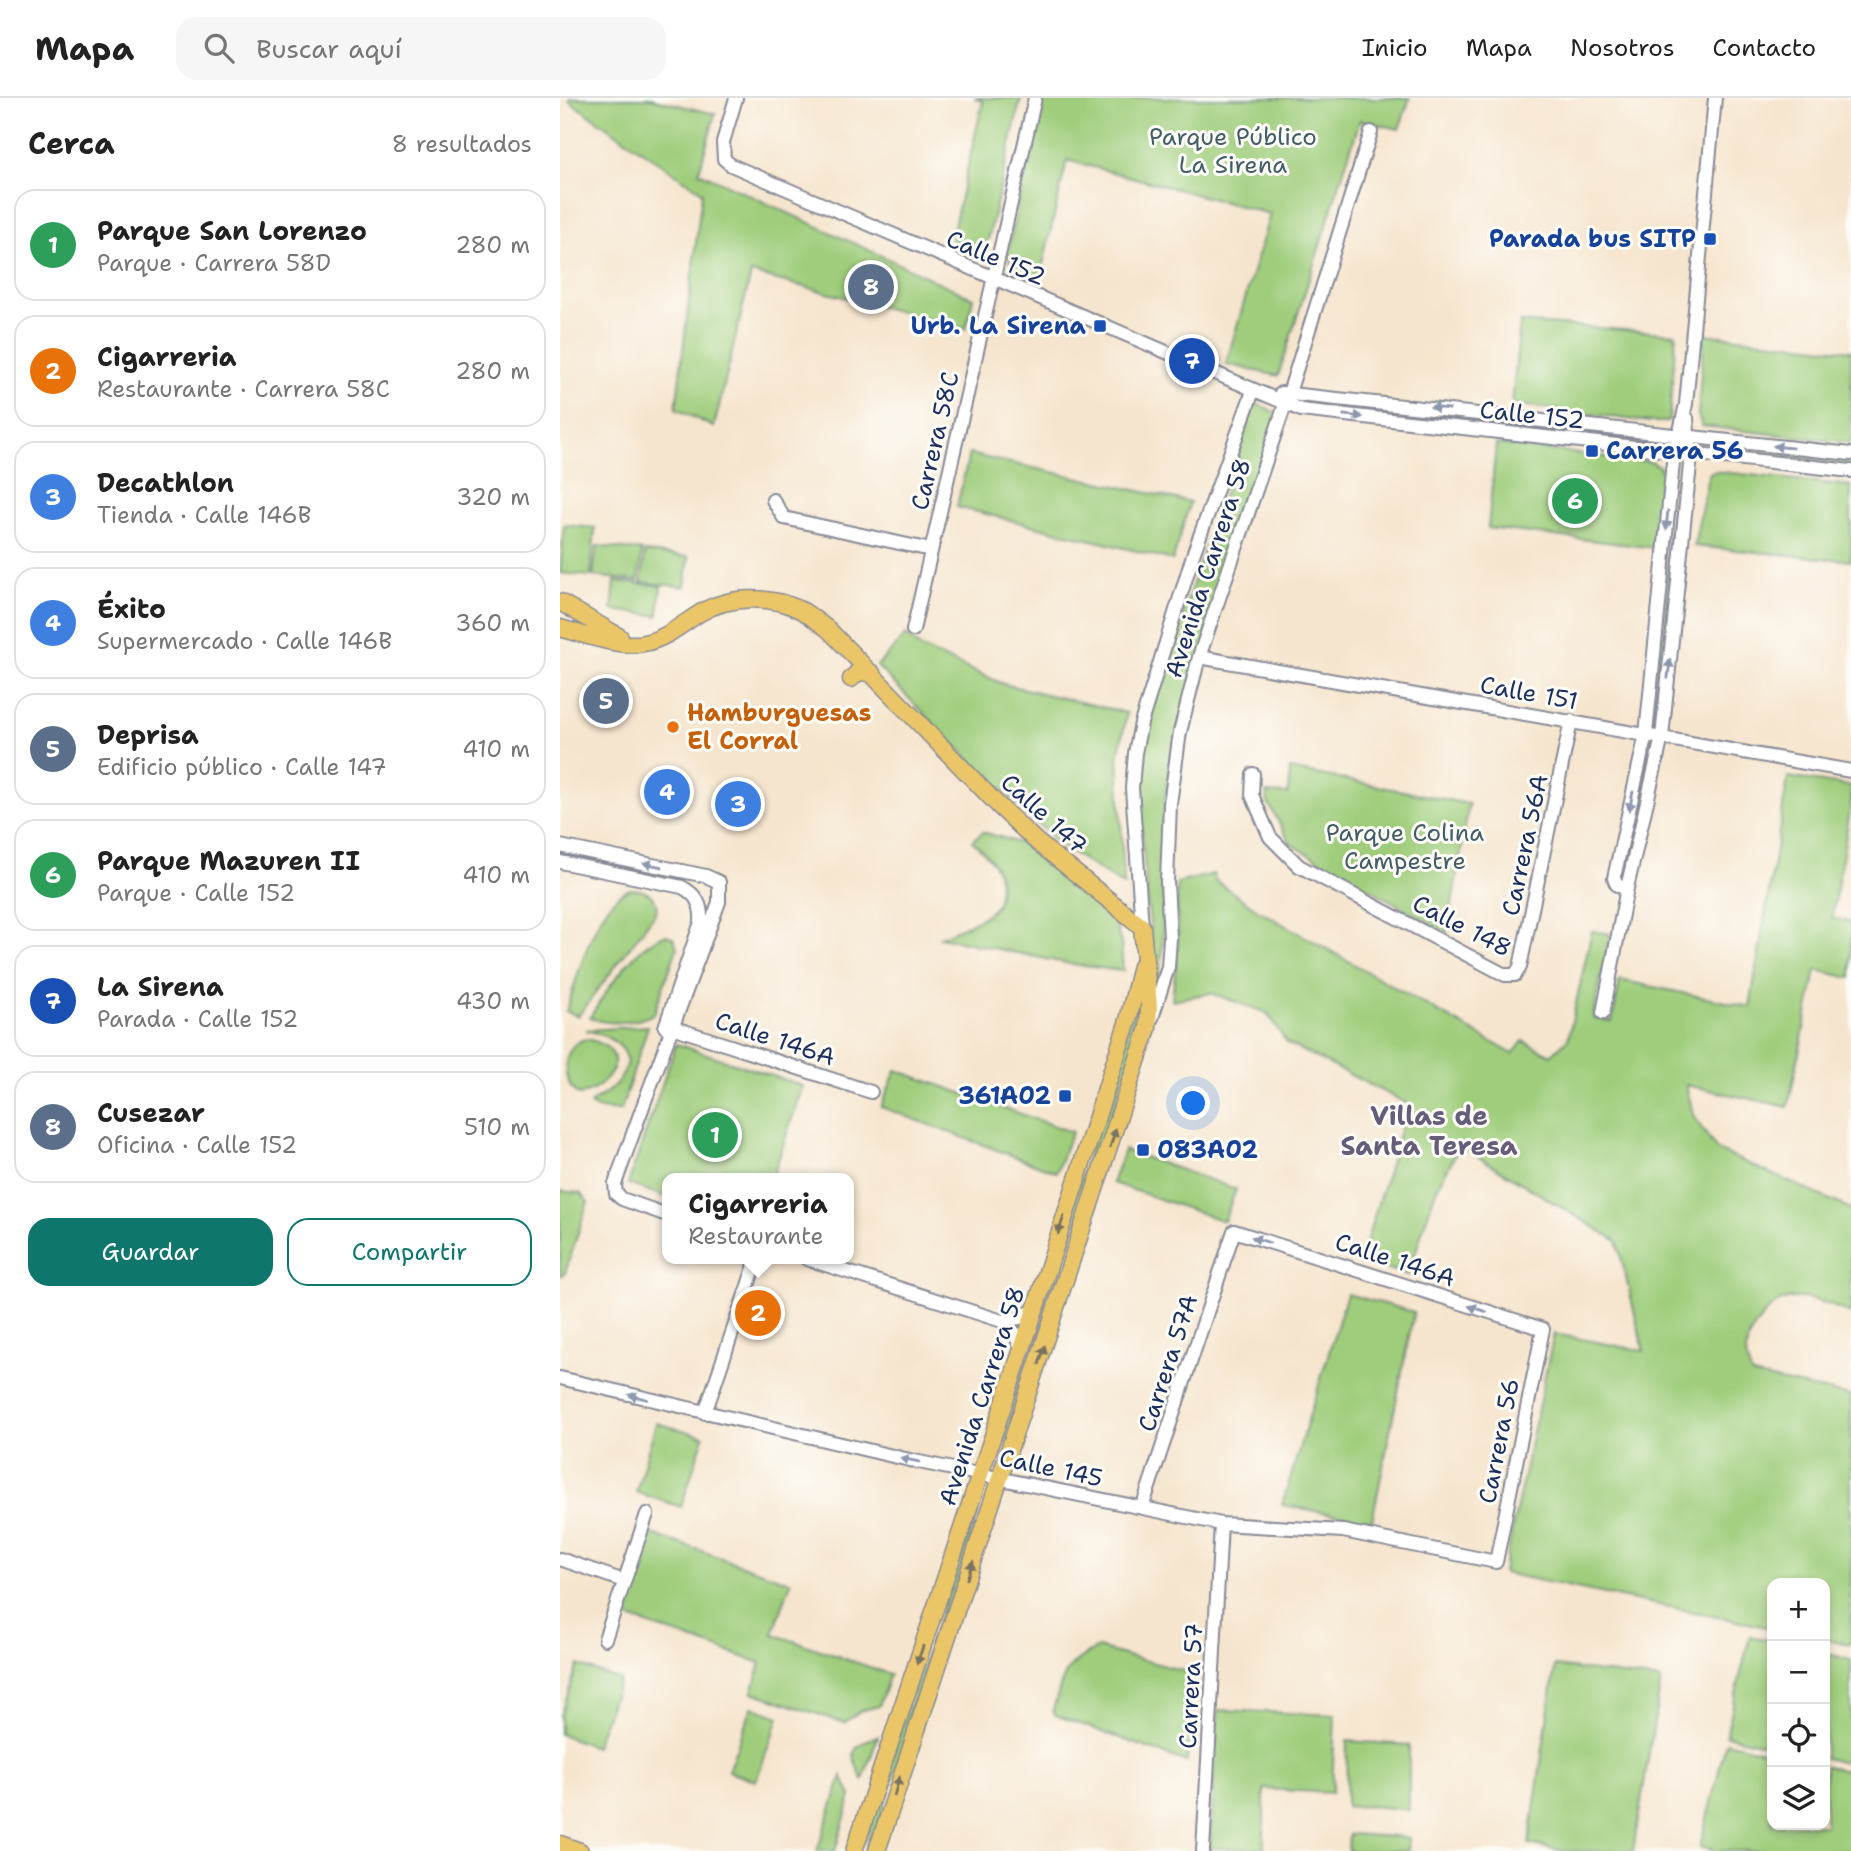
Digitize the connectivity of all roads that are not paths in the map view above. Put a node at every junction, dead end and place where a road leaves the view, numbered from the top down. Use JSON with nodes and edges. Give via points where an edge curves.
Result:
{"nodes":[{"id":1,"x":736,"y":98,"type":"edge"},
{"id":2,"x":1035,"y":98,"type":"edge"},
{"id":3,"x":1715,"y":98,"type":"edge"},
{"id":4,"x":1371,"y":132,"type":"dead end"},
{"id":5,"x":993,"y":279,"type":"junction"},
{"id":6,"x":1253,"y":391,"type":"junction"},
{"id":7,"x":1288,"y":399,"type":"junction"},
{"id":8,"x":1683,"y":437,"type":"junction"},
{"id":9,"x":1675,"y":452,"type":"junction"},
{"id":10,"x":1689,"y":454,"type":"junction"},
{"id":11,"x":1851,"y":454,"type":"edge"},
{"id":12,"x":1851,"y":471,"type":"edge"},
{"id":13,"x":772,"y":500,"type":"dead end"},
{"id":14,"x":931,"y":550,"type":"junction"},
{"id":15,"x":560,"y":602,"type":"edge"},
{"id":16,"x":560,"y":628,"type":"edge"},
{"id":17,"x":913,"y":630,"type":"dead end"},
{"id":18,"x":631,"y":644,"type":"junction"},
{"id":19,"x":1199,"y":656,"type":"junction"},
{"id":20,"x":1571,"y":721,"type":"junction"},
{"id":21,"x":1646,"y":734,"type":"junction"},
{"id":22,"x":1662,"y":737,"type":"junction"},
{"id":23,"x":1851,"y":771,"type":"edge"},
{"id":24,"x":1252,"y":774,"type":"dead end"},
{"id":25,"x":560,"y":846,"type":"edge"},
{"id":26,"x":560,"y":862,"type":"edge"},
{"id":27,"x":1627,"y":888,"type":"junction"},
{"id":28,"x":1142,"y":927,"type":"junction"},
{"id":29,"x":1144,"y":953,"type":"junction"},
{"id":30,"x":1515,"y":975,"type":"joint"},
{"id":31,"x":1603,"y":1013,"type":"dead end"},
{"id":32,"x":670,"y":1026,"type":"junction"},
{"id":33,"x":1148,"y":1028,"type":"junction"},
{"id":34,"x":871,"y":1092,"type":"dead end"},
{"id":35,"x":662,"y":1212,"type":"edge"},
{"id":36,"x":1234,"y":1231,"type":"joint"},
{"id":37,"x":755,"y":1264,"type":"edge"},
{"id":38,"x":823,"y":1264,"type":"edge"},
{"id":39,"x":1034,"y":1310,"type":"junction"},
{"id":40,"x":1002,"y":1321,"type":"junction"},
{"id":41,"x":1543,"y":1329,"type":"joint"},
{"id":42,"x":1021,"y":1350,"type":"junction"},
{"id":43,"x":560,"y":1378,"type":"edge"},
{"id":44,"x":705,"y":1413,"type":"junction"},
{"id":45,"x":981,"y":1475,"type":"junction"},
{"id":46,"x":1001,"y":1479,"type":"junction"},
{"id":47,"x":1142,"y":1508,"type":"junction"},
{"id":48,"x":647,"y":1514,"type":"dead end"},
{"id":49,"x":1221,"y":1524,"type":"junction"},
{"id":50,"x":560,"y":1559,"type":"edge"},
{"id":51,"x":1496,"y":1562,"type":"joint"},
{"id":52,"x":624,"y":1581,"type":"junction"},
{"id":53,"x":605,"y":1639,"type":"dead end"},
{"id":54,"x":560,"y":1844,"type":"edge"},
{"id":55,"x":580,"y":1851,"type":"edge"},
{"id":56,"x":854,"y":1851,"type":"edge"},
{"id":57,"x":877,"y":1851,"type":"edge"},
{"id":58,"x":1203,"y":1851,"type":"edge"}],
"edges":[{"from":1,"to":5,"type":"street","name":"Calle 152","via":[[723,142],[724,159],[740,170]]},
{"from":2,"to":5,"type":"street","name":"Carrera 58C"},
{"from":3,"to":8,"type":"street"},
{"from":4,"to":7,"type":"street","name":"Avenida Carrera 58"},
{"from":5,"to":6,"type":"street","name":"Calle 152"},
{"from":5,"to":14,"type":"street","name":"Carrera 58C"},
{"from":6,"to":7,"type":"street","name":"Calle 152"},
{"from":6,"to":28,"type":"street","name":"Avenida Carrera 58","via":[[1194,552],[1141,723],[1132,788]]},
{"from":8,"to":7,"type":"street","name":"Calle 152","one_way":true},
{"from":7,"to":9,"type":"street","name":"Calle 152","one_way":true,"via":[[1301,410]]},
{"from":7,"to":19,"type":"street","name":"Avenida Carrera 58"},
{"from":8,"to":9,"type":"street"},
{"from":8,"to":10,"type":"street"},
{"from":11,"to":8,"type":"street","name":"Calle 152","one_way":true},
{"from":9,"to":10,"type":"street","name":"Calle 152"},
{"from":9,"to":21,"type":"street","one_way":true},
{"from":10,"to":12,"type":"street","name":"Calle 152"},
{"from":22,"to":10,"type":"street","one_way":true},
{"from":13,"to":14,"type":"street","via":[[784,518]]},
{"from":14,"to":17,"type":"street","name":"Carrera 58C"},
{"from":15,"to":18,"type":"main road"},
{"from":16,"to":18,"type":"main road","name":"Calle 147"},
{"from":18,"to":28,"type":"main road","name":"Calle 147","via":[[661,638],[733,600],[770,601],[803,612],[829,630],[860,675],[922,728],[1037,842]]},
{"from":19,"to":20,"type":"street","name":"Calle 151"},
{"from":19,"to":33,"type":"street","name":"Avenida Carrera 58","via":[[1180,732],[1170,804],[1168,967]]},
{"from":20,"to":21,"type":"street","name":"Calle 151"},
{"from":20,"to":30,"type":"street","name":"Carrera 56A"},
{"from":21,"to":22,"type":"street","name":"Calle 151"},
{"from":21,"to":27,"type":"street","one_way":true,"via":[[1614,878],[1615,884]]},
{"from":22,"to":23,"type":"street","name":"Calle 151"},
{"from":22,"to":27,"type":"street"},
{"from":24,"to":30,"type":"street","name":"Calle 148","via":[[1252,795],[1270,837],[1299,866],[1505,975]]},
{"from":32,"to":25,"type":"street","one_way":true,"via":[[719,902],[719,882]]},
{"from":26,"to":32,"type":"street","via":[[682,887],[697,898],[701,922]]},
{"from":27,"to":31,"type":"street"},
{"from":28,"to":29,"type":"main road","name":"Avenida Carrera 58"},
{"from":29,"to":33,"type":"main road","name":"Avenida Carrera 58"},
{"from":29,"to":39,"type":"main road","name":"Avenida Carrera 58","one_way":true,"via":[[1128,1020]]},
{"from":32,"to":34,"type":"street","name":"Calle 146A"},
{"from":32,"to":35,"type":"street","via":[[615,1184],[616,1194],[629,1202]]},
{"from":46,"to":33,"type":"main road","name":"Avenida Carrera 58","one_way":true},
{"from":41,"to":36,"type":"street","name":"Calle 146A","one_way":true},
{"from":36,"to":47,"type":"street","name":"Carrera 57A"},
{"from":37,"to":44,"type":"street"},
{"from":38,"to":40,"type":"street"},
{"from":39,"to":40,"type":"street"},
{"from":39,"to":42,"type":"main road","name":"Avenida Carrera 58"},
{"from":40,"to":42,"type":"street","via":[[1015,1333]]},
{"from":41,"to":51,"type":"street","name":"Carrera 56"},
{"from":42,"to":45,"type":"main road","name":"Avenida Carrera 58"},
{"from":44,"to":43,"type":"street","name":"Calle 145","one_way":true},
{"from":45,"to":44,"type":"street","name":"Calle 145","one_way":true},
{"from":45,"to":46,"type":"street","name":"Calle 145"},
{"from":45,"to":56,"type":"main road","name":"Avenida Carrera 58","one_way":true},
{"from":46,"to":47,"type":"street","name":"Calle 145"},
{"from":57,"to":46,"type":"main road","name":"Avenida Carrera 58","one_way":true},
{"from":47,"to":49,"type":"street","name":"Calle 145"},
{"from":48,"to":52,"type":"street"},
{"from":49,"to":51,"type":"street","name":"Calle 145","via":[[1343,1531]]},
{"from":49,"to":58,"type":"street","name":"Carrera 57"},
{"from":50,"to":52,"type":"street"},
{"from":52,"to":53,"type":"street"},
{"from":54,"to":55,"type":"main road"}]}
